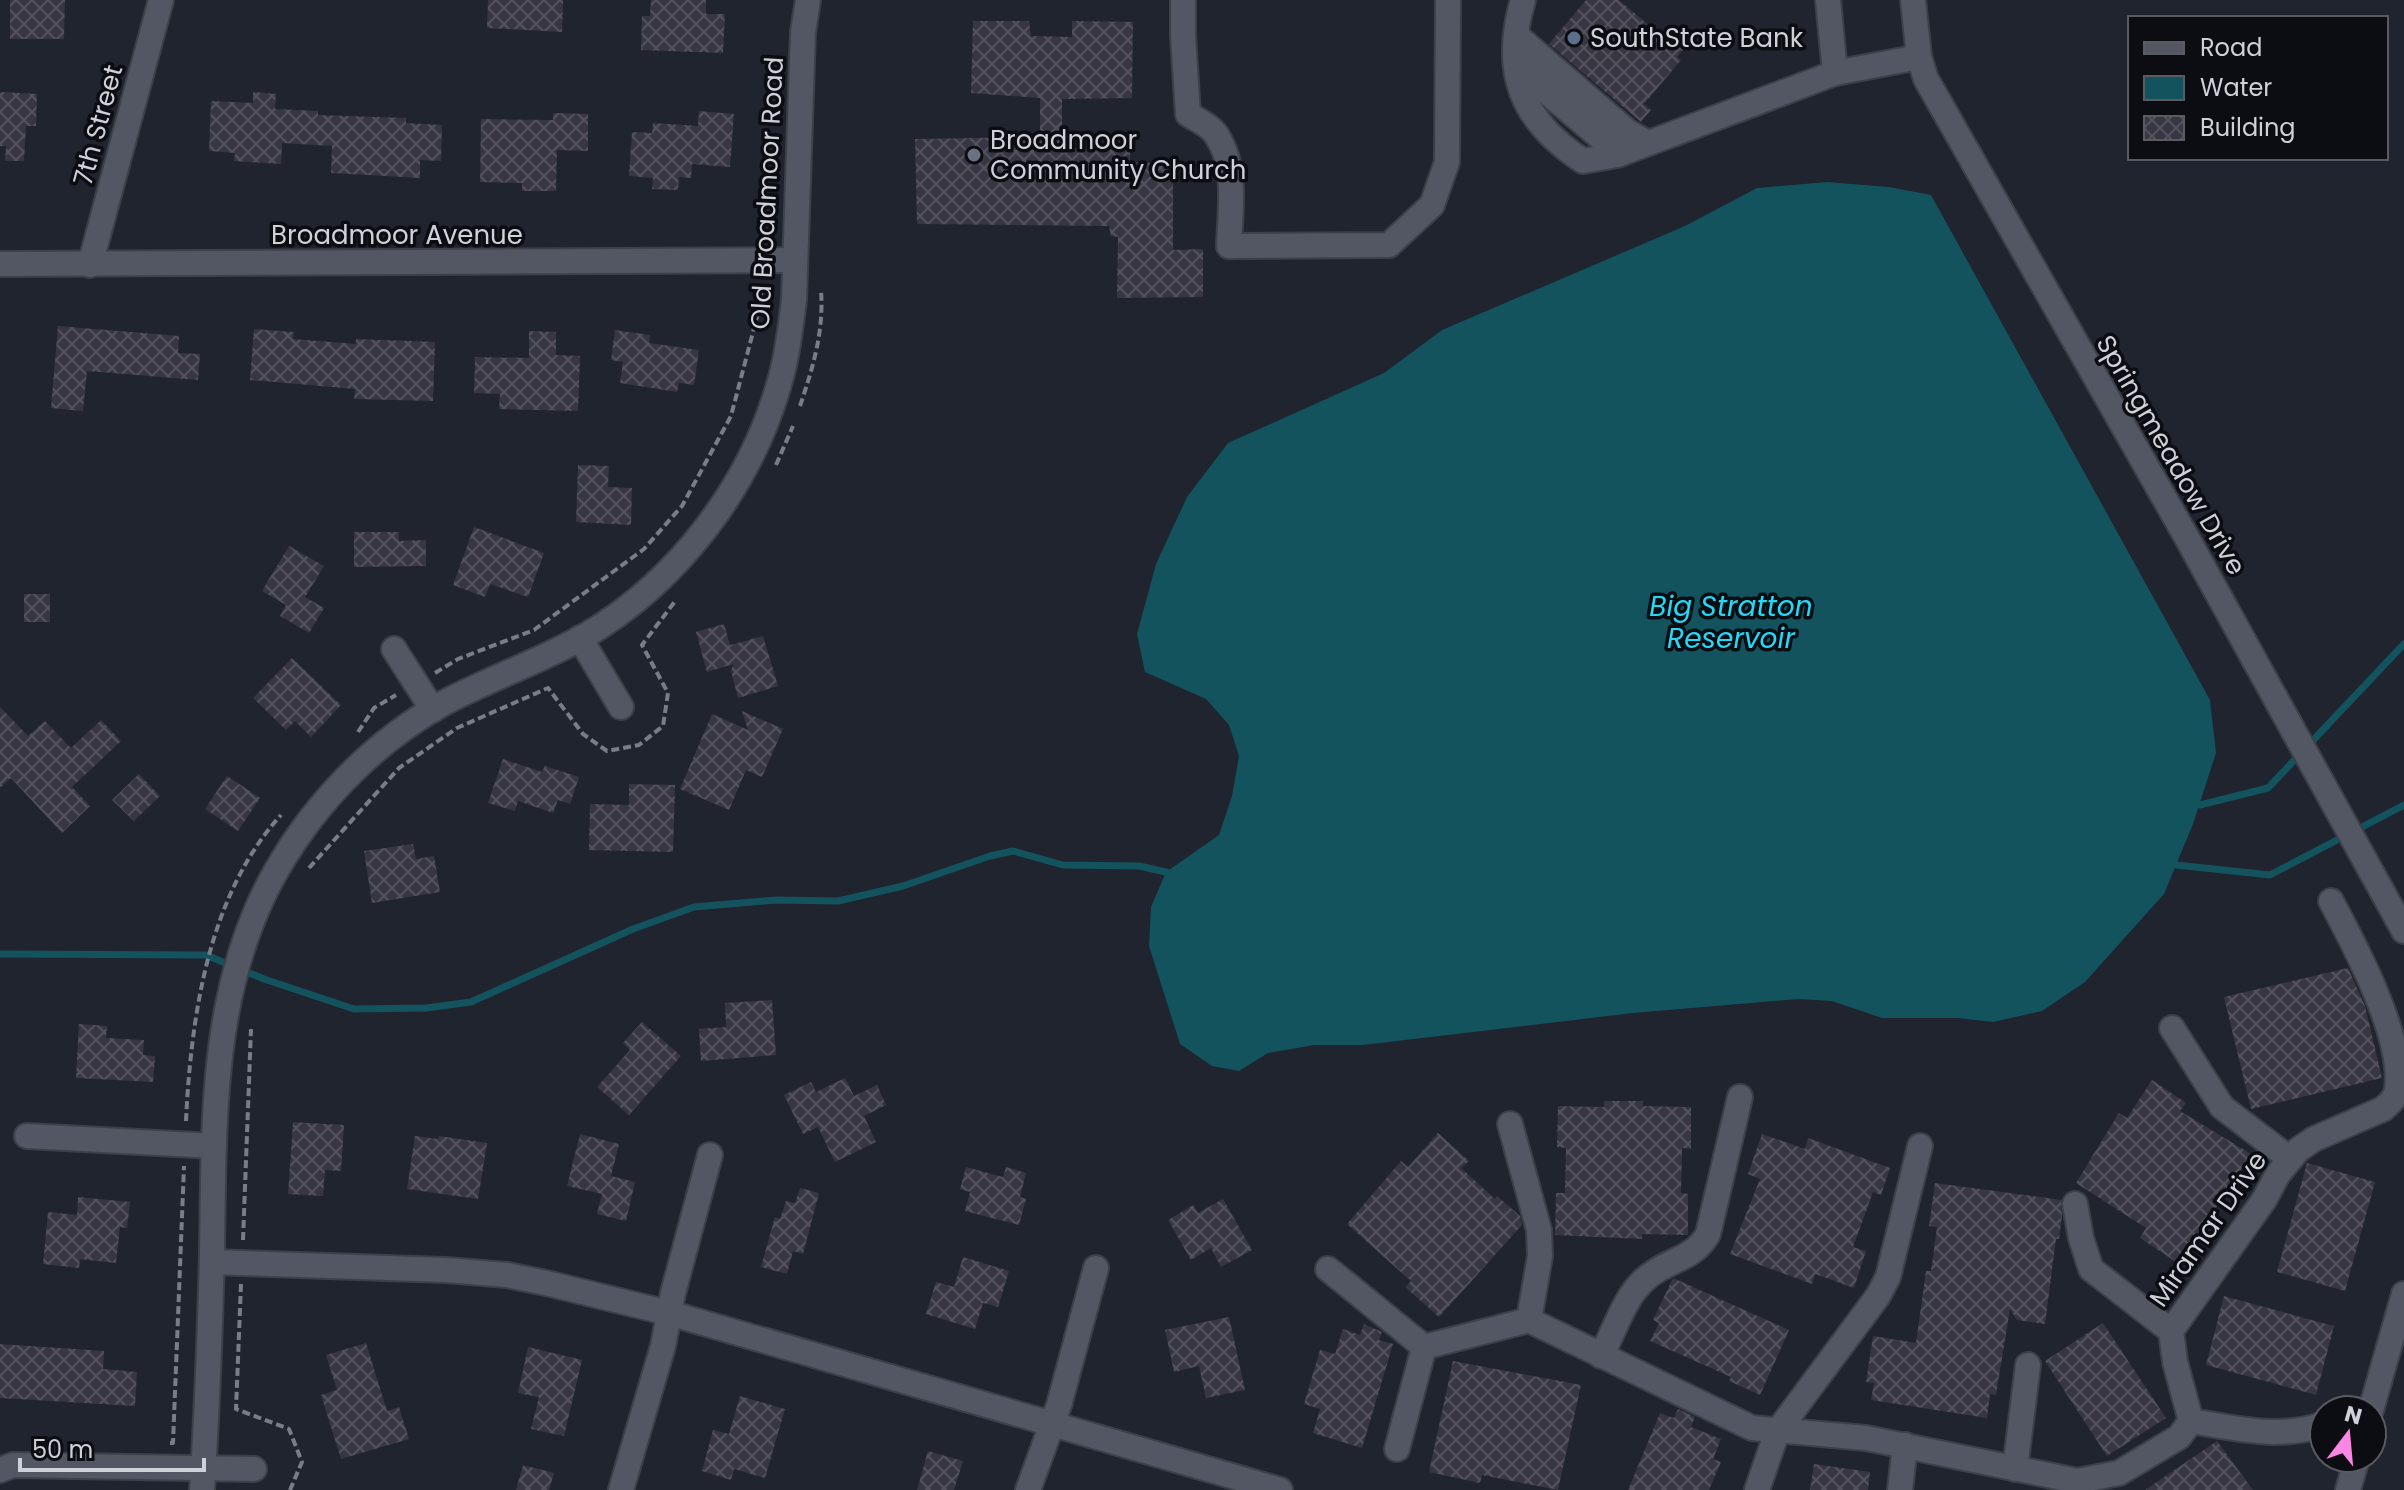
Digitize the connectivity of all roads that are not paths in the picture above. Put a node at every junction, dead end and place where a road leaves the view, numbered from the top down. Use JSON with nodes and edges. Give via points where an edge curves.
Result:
{"nodes":[{"id":1,"x":161,"y":0,"type":"edge"},
{"id":2,"x":796,"y":0,"type":"edge"},
{"id":3,"x":808,"y":0,"type":"edge"},
{"id":4,"x":1183,"y":0,"type":"edge"},
{"id":5,"x":1448,"y":0,"type":"edge"},
{"id":6,"x":1523,"y":0,"type":"edge"},
{"id":7,"x":1828,"y":0,"type":"edge"},
{"id":8,"x":1913,"y":0,"type":"edge"},
{"id":9,"x":803,"y":32,"type":"junction"},
{"id":10,"x":1919,"y":57,"type":"junction"},
{"id":11,"x":1516,"y":58,"type":"junction"},
{"id":12,"x":1835,"y":73,"type":"junction"},
{"id":13,"x":1626,"y":151,"type":"junction"},
{"id":14,"x":795,"y":260,"type":"junction"},
{"id":15,"x":0,"y":264,"type":"edge"},
{"id":16,"x":90,"y":265,"type":"junction"},
{"id":17,"x":580,"y":638,"type":"junction"},
{"id":18,"x":394,"y":649,"type":"dead end"},
{"id":19,"x":621,"y":707,"type":"dead end"},
{"id":20,"x":433,"y":710,"type":"junction"},
{"id":21,"x":2331,"y":901,"type":"dead end"},
{"id":22,"x":2399,"y":921,"type":"edge"},
{"id":23,"x":2172,"y":1028,"type":"dead end"},
{"id":24,"x":1740,"y":1097,"type":"dead end"},
{"id":25,"x":1510,"y":1124,"type":"dead end"},
{"id":26,"x":27,"y":1136,"type":"dead end"},
{"id":27,"x":214,"y":1146,"type":"junction"},
{"id":28,"x":1920,"y":1146,"type":"dead end"},
{"id":29,"x":710,"y":1155,"type":"dead end"},
{"id":30,"x":2290,"y":1159,"type":"junction"},
{"id":31,"x":2075,"y":1204,"type":"dead end"},
{"id":32,"x":212,"y":1262,"type":"junction"},
{"id":33,"x":1096,"y":1268,"type":"dead end"},
{"id":34,"x":1328,"y":1269,"type":"dead end"},
{"id":35,"x":2404,"y":1294,"type":"edge"},
{"id":36,"x":669,"y":1313,"type":"junction"},
{"id":37,"x":1529,"y":1320,"type":"junction"},
{"id":38,"x":2171,"y":1331,"type":"junction"},
{"id":39,"x":2398,"y":1336,"type":"edge"},
{"id":40,"x":1424,"y":1347,"type":"junction"},
{"id":41,"x":1601,"y":1356,"type":"junction"},
{"id":42,"x":2028,"y":1365,"type":"dead end"},
{"id":43,"x":2377,"y":1394,"type":"edge"},
{"id":44,"x":2191,"y":1421,"type":"junction"},
{"id":45,"x":1051,"y":1424,"type":"junction"},
{"id":46,"x":2308,"y":1429,"type":"edge"},
{"id":47,"x":1777,"y":1432,"type":"junction"},
{"id":48,"x":1905,"y":1445,"type":"junction"},
{"id":49,"x":1397,"y":1449,"type":"dead end"},
{"id":50,"x":254,"y":1469,"type":"dead end"},
{"id":51,"x":2015,"y":1469,"type":"junction"},
{"id":52,"x":0,"y":1470,"type":"edge"},
{"id":53,"x":203,"y":1478,"type":"edge"},
{"id":54,"x":2078,"y":1486,"type":"edge"},
{"id":55,"x":621,"y":1490,"type":"edge"},
{"id":56,"x":1028,"y":1490,"type":"edge"},
{"id":57,"x":1280,"y":1490,"type":"edge"},
{"id":58,"x":1757,"y":1490,"type":"edge"},
{"id":59,"x":1900,"y":1490,"type":"edge"}],
"edges":[{"from":1,"to":16,"type":"street","name":"7th Street"},
{"from":2,"to":9,"type":"street","name":"Old Broadmoor Road"},
{"from":3,"to":9,"type":"street","name":"Old Broadmoor Road"},
{"from":4,"to":5,"type":"street","via":[[1188,114],[1214,130],[1226,155],[1232,182],[1229,246],[1245,246],[1389,245],[1432,205],[1447,162]]},
{"from":6,"to":11,"type":"street"},
{"from":7,"to":12,"type":"street"},
{"from":8,"to":10,"type":"street","name":"Springmeadow Drive"},
{"from":9,"to":14,"type":"street","name":"Old Broadmoor Road"},
{"from":10,"to":12,"type":"street"},
{"from":10,"to":22,"type":"street","name":"Springmeadow Drive","via":[[1941,108]]},
{"from":11,"to":13,"type":"street","via":[[1628,132]]},
{"from":11,"to":13,"type":"street","via":[[1537,122],[1560,146],[1583,161]]},
{"from":12,"to":13,"type":"street"},
{"from":14,"to":16,"type":"street","name":"Broadmoor Avenue"},
{"from":14,"to":17,"type":"street","name":"Old Broadmoor Road","via":[[781,377],[729,493],[665,577]]},
{"from":15,"to":16,"type":"street","name":"Broadmoor Avenue"},
{"from":17,"to":19,"type":"street"},
{"from":17,"to":20,"type":"street","name":"Old Broadmoor Road"},
{"from":18,"to":20,"type":"street"},
{"from":20,"to":27,"type":"street","name":"Old Broadmoor Road","via":[[398,731],[316,811],[268,886],[236,967],[226,1009]]},
{"from":21,"to":30,"type":"street","name":"Miramar Drive","via":[[2382,1003],[2396,1057],[2397,1090],[2383,1109],[2314,1139]]},
{"from":23,"to":30,"type":"street","name":"Miramar Drive","via":[[2222,1107]]},
{"from":24,"to":41,"type":"street","via":[[1708,1234],[1695,1252],[1662,1267],[1635,1289]]},
{"from":25,"to":37,"type":"street","via":[[1539,1230]]},
{"from":26,"to":27,"type":"street"},
{"from":27,"to":32,"type":"street","name":"Old Broadmoor Road"},
{"from":28,"to":47,"type":"street","via":[[1888,1277]]},
{"from":29,"to":36,"type":"street"},
{"from":30,"to":38,"type":"street","name":"Miramar Drive"},
{"from":31,"to":38,"type":"street","name":"Miramar Drive","via":[[2091,1269]]},
{"from":32,"to":36,"type":"street","via":[[493,1274]]},
{"from":32,"to":53,"type":"street","name":"Old Broadmoor Road"},
{"from":33,"to":45,"type":"street"},
{"from":34,"to":40,"type":"street"},
{"from":35,"to":39,"type":"street"},
{"from":36,"to":45,"type":"street"},
{"from":36,"to":55,"type":"street"},
{"from":37,"to":40,"type":"street"},
{"from":37,"to":41,"type":"street"},
{"from":38,"to":44,"type":"street","name":"Miramar Drive"},
{"from":39,"to":43,"type":"street"},
{"from":40,"to":49,"type":"street"},
{"from":41,"to":47,"type":"street","via":[[1752,1428]]},
{"from":42,"to":51,"type":"street"},
{"from":44,"to":46,"type":"street","via":[[2274,1432]]},
{"from":44,"to":54,"type":"street","via":[[2179,1437],[2119,1473]]},
{"from":45,"to":56,"type":"street"},
{"from":45,"to":57,"type":"street"},
{"from":47,"to":48,"type":"street"},
{"from":47,"to":58,"type":"street"},
{"from":48,"to":51,"type":"street"},
{"from":48,"to":59,"type":"street"},
{"from":50,"to":53,"type":"street"},
{"from":51,"to":54,"type":"street"},
{"from":52,"to":53,"type":"street","via":[[13,1465],[162,1466]]}]}
